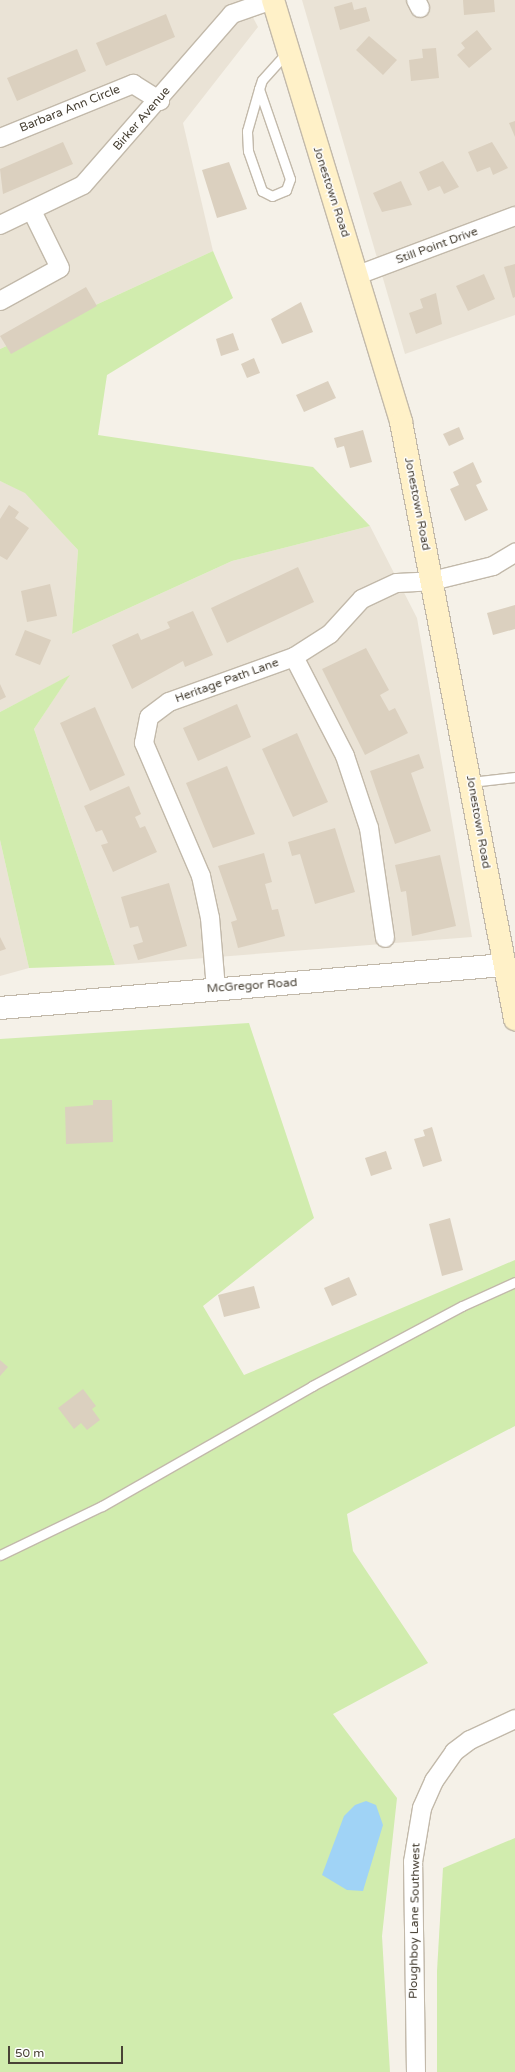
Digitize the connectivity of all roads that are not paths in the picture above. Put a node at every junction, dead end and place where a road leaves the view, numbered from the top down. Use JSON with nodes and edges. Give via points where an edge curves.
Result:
{"nodes":[{"id":1,"x":273,"y":0,"type":"edge"},
{"id":2,"x":288,"y":51,"type":"junction"},
{"id":3,"x":259,"y":89,"type":"junction"},
{"id":4,"x":160,"y":101,"type":"junction"},
{"id":5,"x":0,"y":138,"type":"edge"},
{"id":6,"x":32,"y":211,"type":"junction"},
{"id":7,"x":515,"y":216,"type":"edge"},
{"id":8,"x":0,"y":225,"type":"edge"},
{"id":9,"x":358,"y":275,"type":"junction"},
{"id":10,"x":0,"y":301,"type":"edge"},
{"id":11,"x":515,"y":554,"type":"edge"},
{"id":12,"x":432,"y":581,"type":"junction"},
{"id":13,"x":294,"y":657,"type":"junction"},
{"id":14,"x":515,"y":777,"type":"edge"},
{"id":15,"x":471,"y":782,"type":"junction"},
{"id":16,"x":385,"y":938,"type":"dead end"},
{"id":17,"x":504,"y":965,"type":"junction"},
{"id":18,"x":216,"y":988,"type":"junction"},
{"id":19,"x":0,"y":1008,"type":"edge"},
{"id":20,"x":515,"y":1019,"type":"edge"},
{"id":21,"x":515,"y":1282,"type":"edge"},
{"id":22,"x":0,"y":1555,"type":"edge"},
{"id":23,"x":515,"y":1719,"type":"edge"},
{"id":24,"x":416,"y":2072,"type":"edge"}],
"edges":[{"from":1,"to":2,"type":"main road","name":"Jonestown Road"},
{"from":1,"to":4,"type":"street","name":"Birker Avenue","via":[[232,14],[206,40]]},
{"from":2,"to":3,"type":"lane","via":[[262,80]]},
{"from":2,"to":9,"type":"main road","name":"Jonestown Road"},
{"from":3,"to":3,"type":"lane","via":[[247,130],[248,151],[262,191],[272,196],[286,190],[290,179]]},
{"from":4,"to":5,"type":"street","name":"Barbara Ann Circle","via":[[133,84]]},
{"from":4,"to":6,"type":"street","name":"Birker Avenue","via":[[83,185]]},
{"from":6,"to":8,"type":"street","name":"Birker Avenue"},
{"from":6,"to":10,"type":"street","via":[[60,268]]},
{"from":7,"to":9,"type":"street","name":"Still Point Drive"},
{"from":9,"to":12,"type":"main road","name":"Jonestown Road","via":[[402,422]]},
{"from":11,"to":12,"type":"street","name":"Heritage Path Lane","via":[[493,566]]},
{"from":12,"to":13,"type":"street","name":"Heritage Path Lane","via":[[397,583],[362,599],[330,634]]},
{"from":12,"to":15,"type":"main road","name":"Jonestown Road"},
{"from":13,"to":16,"type":"street","via":[[345,756],[369,828]]},
{"from":13,"to":18,"type":"street","name":"Heritage Path Lane","via":[[169,702],[148,717],[144,743],[201,876],[210,918]]},
{"from":14,"to":15,"type":"lane"},
{"from":15,"to":17,"type":"main road","name":"Jonestown Road"},
{"from":17,"to":18,"type":"street","name":"McGregor Road"},
{"from":17,"to":20,"type":"main road","name":"Jonestown Road"},
{"from":18,"to":19,"type":"street","name":"McGregor Road"},
{"from":21,"to":22,"type":"lane","via":[[462,1306],[312,1386],[102,1506]]},
{"from":23,"to":24,"type":"street","name":"Ploughboy Lane Southwest","via":[[470,1740],[454,1752],[434,1781],[422,1808],[414,1862]]}]}
